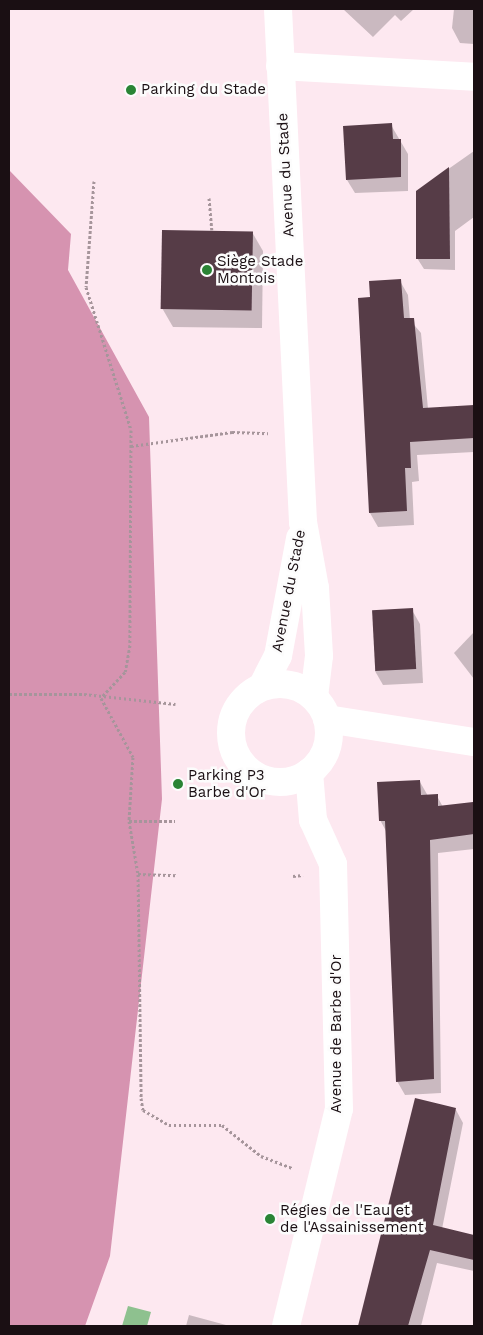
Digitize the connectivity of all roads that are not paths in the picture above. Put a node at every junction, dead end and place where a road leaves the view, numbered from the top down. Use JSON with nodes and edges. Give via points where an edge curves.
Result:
{"nodes":[{"id":1,"x":278,"y":9,"type":"edge"},
{"id":2,"x":280,"y":66,"type":"junction"},
{"id":3,"x":474,"y":77,"type":"edge"},
{"id":4,"x":303,"y":522,"type":"junction"},
{"id":5,"x":262,"y":687,"type":"junction"},
{"id":6,"x":320,"y":708,"type":"junction"},
{"id":7,"x":474,"y":742,"type":"edge"},
{"id":8,"x":309,"y":772,"type":"junction"},
{"id":9,"x":286,"y":1326,"type":"edge"}],
"edges":[{"from":1,"to":2,"type":"street","name":"Avenue du Stade"},
{"from":2,"to":3,"type":"street"},
{"from":2,"to":4,"type":"street","name":"Avenue du Stade"},
{"from":4,"to":5,"type":"street","name":"Avenue du Stade","via":[[278,656]]},
{"from":4,"to":6,"type":"street","name":"Avenue du Stade","via":[[315,588]]},
{"from":5,"to":6,"type":"street","via":[[289,685]]},
{"from":5,"to":8,"type":"street","via":[[247,696],[231,722],[236,757],[246,770],[274,782],[290,782]]},
{"from":6,"to":7,"type":"street"},
{"from":6,"to":8,"type":"street","via":[[326,750]]},
{"from":8,"to":9,"type":"street","name":"Avenue de Barbe d'Or","via":[[313,820],[333,864],[340,1109]]}]}
